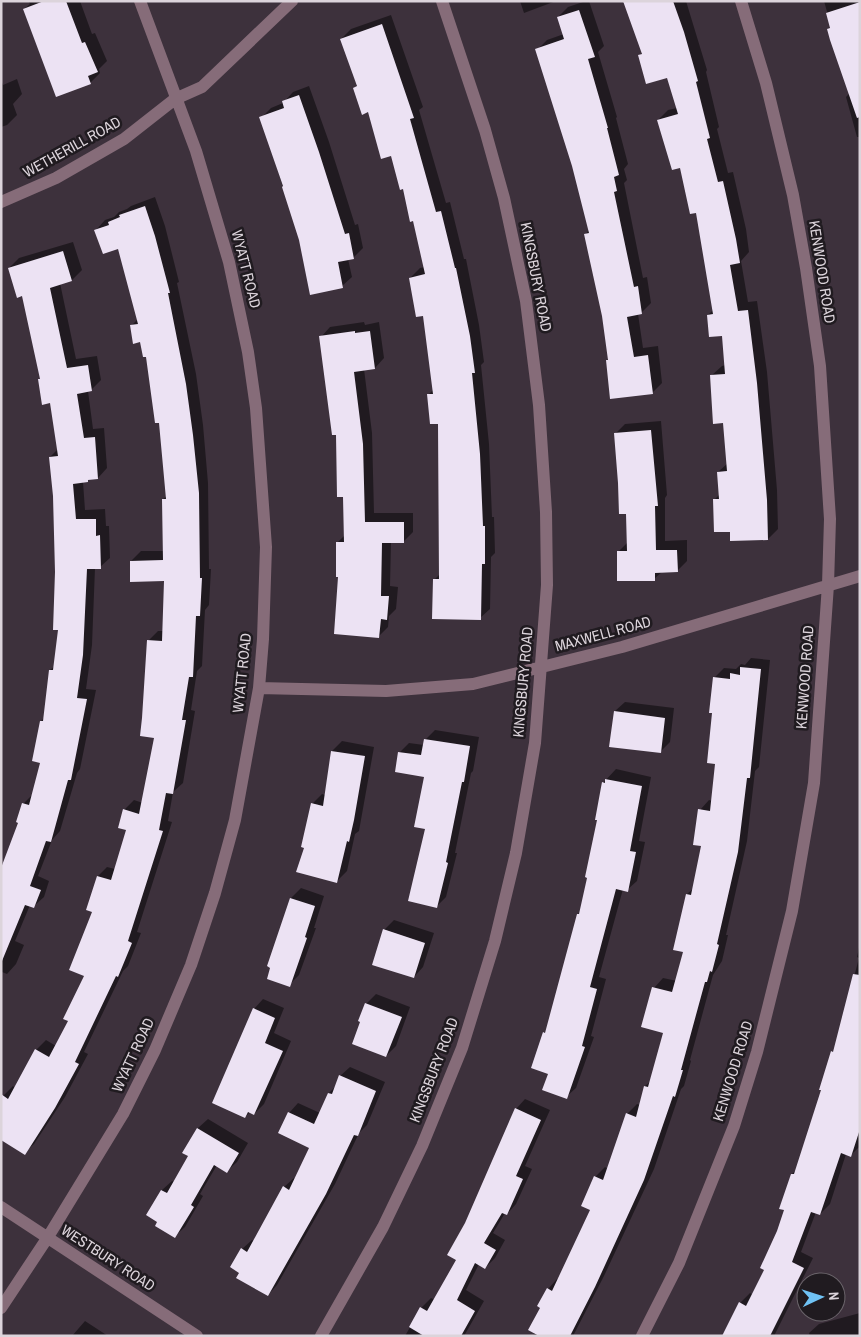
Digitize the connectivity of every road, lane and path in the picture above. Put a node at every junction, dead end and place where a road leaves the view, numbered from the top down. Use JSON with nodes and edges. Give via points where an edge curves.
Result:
{"nodes":[{"id":1,"x":140,"y":1,"type":"edge"},
{"id":2,"x":292,"y":1,"type":"edge"},
{"id":3,"x":442,"y":1,"type":"edge"},
{"id":4,"x":741,"y":1,"type":"edge"},
{"id":5,"x":175,"y":99,"type":"junction"},
{"id":6,"x":1,"y":202,"type":"edge"},
{"id":7,"x":860,"y":576,"type":"edge"},
{"id":8,"x":828,"y":585,"type":"junction"},
{"id":9,"x":542,"y":666,"type":"junction"},
{"id":10,"x":259,"y":688,"type":"junction"},
{"id":11,"x":1,"y":1206,"type":"edge"},
{"id":12,"x":48,"y":1237,"type":"junction"},
{"id":13,"x":1,"y":1308,"type":"edge"},
{"id":14,"x":197,"y":1336,"type":"edge"},
{"id":15,"x":321,"y":1336,"type":"edge"},
{"id":16,"x":642,"y":1336,"type":"edge"}],
"edges":[{"from":1,"to":5,"type":"street","name":"WYATT ROAD"},
{"from":2,"to":5,"type":"street","name":"WETHERILL ROAD","via":[[202,88]]},
{"from":3,"to":9,"type":"street","name":"KINGSBURY ROAD","via":[[485,130],[504,198],[526,301],[539,405],[546,512],[547,585]]},
{"from":4,"to":8,"type":"street","name":"KENWOOD ROAD","via":[[766,83],[793,194],[806,268],[820,366],[830,519]]},
{"from":5,"to":6,"type":"street","name":"WETHERILL ROAD","via":[[124,139],[56,178]]},
{"from":5,"to":10,"type":"street","name":"WYATT ROAD","via":[[196,151],[229,262],[250,361],[266,547]]},
{"from":7,"to":8,"type":"street","name":"MAXWELL ROAD"},
{"from":8,"to":9,"type":"street","name":"MAXWELL ROAD","via":[[622,647]]},
{"from":8,"to":16,"type":"street","name":"KENWOOD ROAD","via":[[814,783],[790,920],[757,1052],[734,1126],[679,1263]]},
{"from":9,"to":10,"type":"street","name":"MAXWELL ROAD","via":[[473,684],[438,688],[386,692]]},
{"from":9,"to":15,"type":"street","name":"KINGSBURY ROAD","via":[[535,743],[516,852],[495,941],[462,1048],[422,1146],[383,1227]]},
{"from":10,"to":12,"type":"street","name":"WYATT ROAD","via":[[235,820],[190,966],[155,1050],[123,1114]]},
{"from":11,"to":12,"type":"street","name":"WESTBURY ROAD"},
{"from":12,"to":13,"type":"street","name":"WYATT ROAD"},
{"from":12,"to":14,"type":"street","name":"WESTBURY ROAD"}]}
